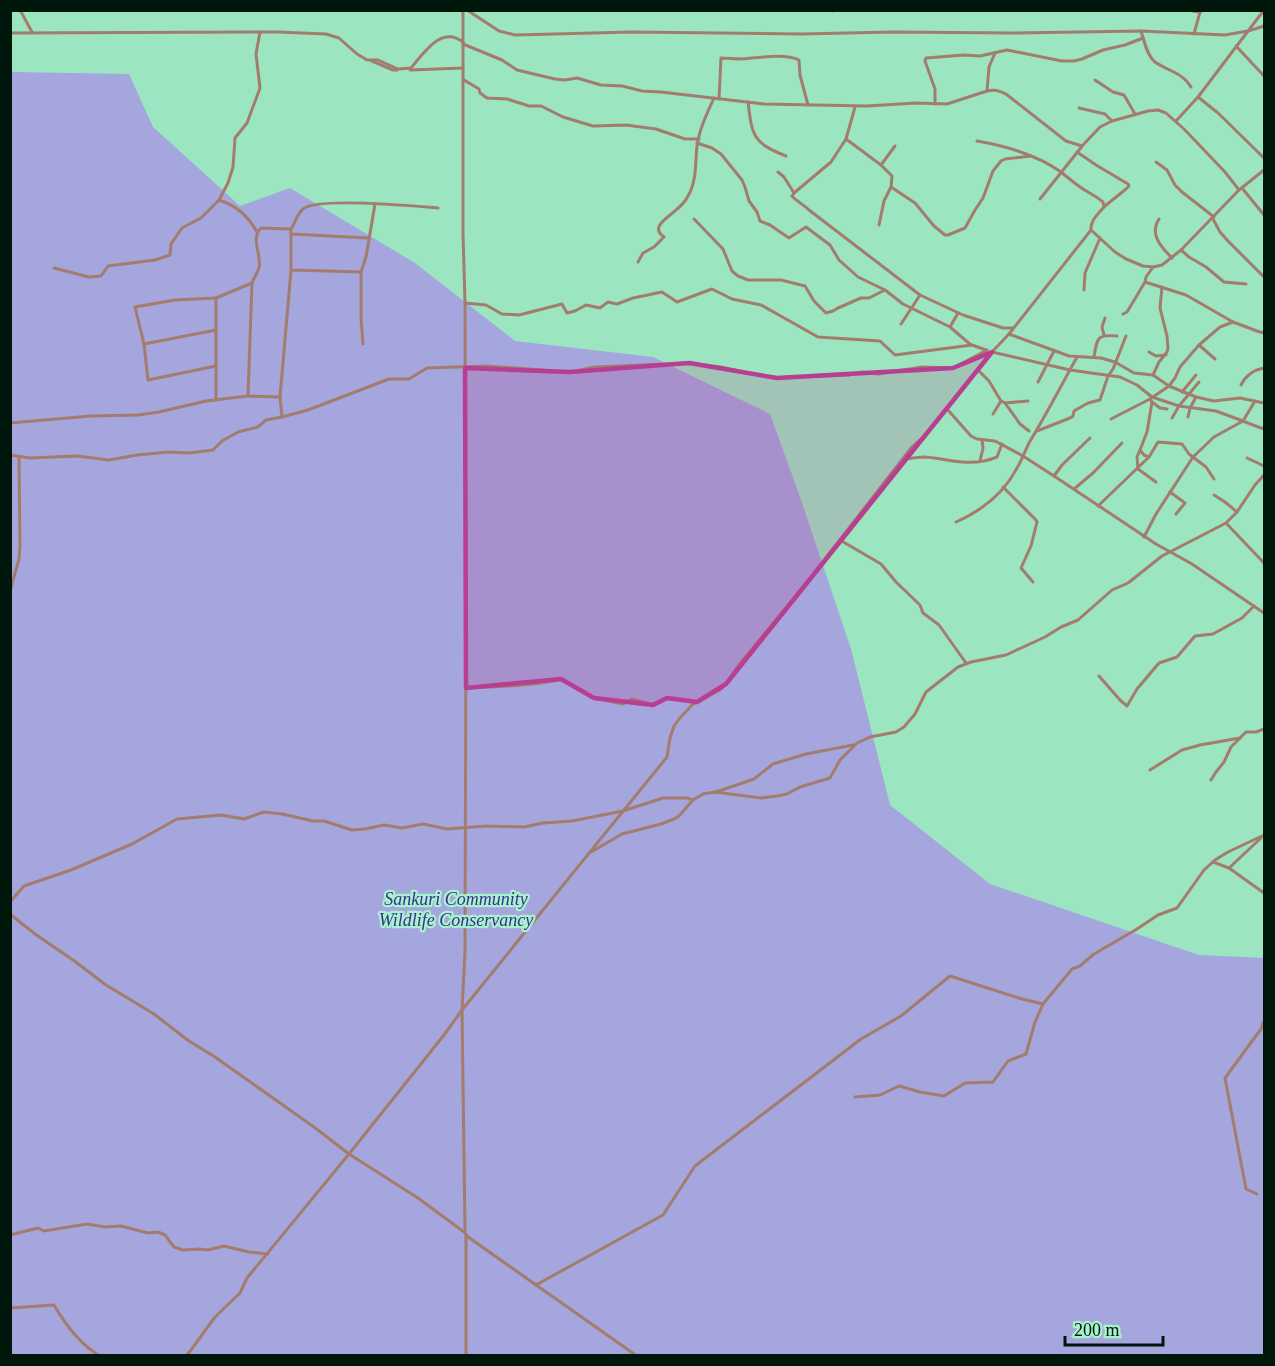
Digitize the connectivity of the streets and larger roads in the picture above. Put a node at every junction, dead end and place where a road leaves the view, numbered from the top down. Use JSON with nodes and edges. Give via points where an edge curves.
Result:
{"nodes":[{"id":1,"x":20,"y":10,"type":"edge"},
{"id":2,"x":465,"y":10,"type":"edge"},
{"id":3,"x":920,"y":10,"type":"edge"},
{"id":4,"x":925,"y":10,"type":"edge"},
{"id":5,"x":1264,"y":10,"type":"edge"},
{"id":6,"x":1192,"y":11,"type":"edge"},
{"id":7,"x":1201,"y":11,"type":"edge"},
{"id":8,"x":1264,"y":26,"type":"edge"},
{"id":9,"x":1141,"y":31,"type":"junction"},
{"id":10,"x":1248,"y":31,"type":"junction"},
{"id":11,"x":260,"y":32,"type":"junction"},
{"id":12,"x":10,"y":33,"type":"edge"},
{"id":13,"x":32,"y":33,"type":"junction"},
{"id":14,"x":1194,"y":34,"type":"junction"},
{"id":15,"x":1143,"y":38,"type":"junction"},
{"id":16,"x":463,"y":43,"type":"junction"},
{"id":17,"x":1236,"y":46,"type":"junction"},
{"id":18,"x":995,"y":53,"type":"junction"},
{"id":19,"x":371,"y":60,"type":"junction"},
{"id":20,"x":463,"y":68,"type":"junction"},
{"id":21,"x":1264,"y":76,"type":"edge"},
{"id":22,"x":463,"y":80,"type":"junction"},
{"id":23,"x":1095,"y":80,"type":"dead end"},
{"id":24,"x":1191,"y":87,"type":"dead end"},
{"id":25,"x":987,"y":91,"type":"junction"},
{"id":26,"x":1198,"y":97,"type":"junction"},
{"id":27,"x":716,"y":99,"type":"junction"},
{"id":28,"x":748,"y":102,"type":"junction"},
{"id":29,"x":934,"y":104,"type":"junction"},
{"id":30,"x":808,"y":105,"type":"junction"},
{"id":31,"x":855,"y":106,"type":"junction"},
{"id":32,"x":1079,"y":108,"type":"dead end"},
{"id":33,"x":1135,"y":114,"type":"junction"},
{"id":34,"x":1112,"y":121,"type":"junction"},
{"id":35,"x":1176,"y":121,"type":"junction"},
{"id":36,"x":846,"y":139,"type":"junction"},
{"id":37,"x":698,"y":141,"type":"junction"},
{"id":38,"x":977,"y":141,"type":"dead end"},
{"id":39,"x":895,"y":146,"type":"dead end"},
{"id":40,"x":1082,"y":146,"type":"junction"},
{"id":41,"x":1077,"y":152,"type":"junction"},
{"id":42,"x":786,"y":156,"type":"dead end"},
{"id":43,"x":1032,"y":156,"type":"junction"},
{"id":44,"x":1264,"y":158,"type":"edge"},
{"id":45,"x":1156,"y":162,"type":"dead end"},
{"id":46,"x":881,"y":165,"type":"junction"},
{"id":47,"x":1264,"y":170,"type":"edge"},
{"id":48,"x":778,"y":172,"type":"dead end"},
{"id":49,"x":1060,"y":172,"type":"junction"},
{"id":50,"x":891,"y":187,"type":"junction"},
{"id":51,"x":1240,"y":189,"type":"junction"},
{"id":52,"x":794,"y":193,"type":"junction"},
{"id":53,"x":1040,"y":199,"type":"dead end"},
{"id":54,"x":219,"y":200,"type":"junction"},
{"id":55,"x":375,"y":204,"type":"junction"},
{"id":56,"x":1104,"y":207,"type":"junction"},
{"id":57,"x":438,"y":208,"type":"dead end"},
{"id":58,"x":1264,"y":216,"type":"edge"},
{"id":59,"x":1214,"y":218,"type":"junction"},
{"id":60,"x":694,"y":219,"type":"dead end"},
{"id":61,"x":1159,"y":219,"type":"dead end"},
{"id":62,"x":879,"y":225,"type":"dead end"},
{"id":63,"x":291,"y":229,"type":"junction"},
{"id":64,"x":1091,"y":230,"type":"junction"},
{"id":65,"x":257,"y":232,"type":"junction"},
{"id":66,"x":291,"y":234,"type":"junction"},
{"id":67,"x":369,"y":238,"type":"junction"},
{"id":68,"x":1100,"y":238,"type":"junction"},
{"id":69,"x":1181,"y":250,"type":"junction"},
{"id":70,"x":1172,"y":258,"type":"junction"},
{"id":71,"x":638,"y":262,"type":"dead end"},
{"id":72,"x":1153,"y":267,"type":"junction"},
{"id":73,"x":54,"y":268,"type":"dead end"},
{"id":74,"x":291,"y":270,"type":"junction"},
{"id":75,"x":361,"y":272,"type":"junction"},
{"id":76,"x":1264,"y":277,"type":"edge"},
{"id":77,"x":1145,"y":282,"type":"junction"},
{"id":78,"x":252,"y":283,"type":"junction"},
{"id":79,"x":1246,"y":284,"type":"dead end"},
{"id":80,"x":1162,"y":287,"type":"junction"},
{"id":81,"x":885,"y":290,"type":"junction"},
{"id":82,"x":1084,"y":290,"type":"dead end"},
{"id":83,"x":920,"y":295,"type":"junction"},
{"id":84,"x":216,"y":298,"type":"junction"},
{"id":85,"x":465,"y":303,"type":"junction"},
{"id":86,"x":911,"y":308,"type":"junction"},
{"id":87,"x":958,"y":313,"type":"junction"},
{"id":88,"x":1123,"y":314,"type":"dead end"},
{"id":89,"x":1105,"y":318,"type":"dead end"},
{"id":90,"x":1233,"y":322,"type":"junction"},
{"id":91,"x":901,"y":324,"type":"dead end"},
{"id":92,"x":950,"y":327,"type":"junction"},
{"id":93,"x":1013,"y":328,"type":"junction"},
{"id":94,"x":216,"y":330,"type":"junction"},
{"id":95,"x":1264,"y":333,"type":"edge"},
{"id":96,"x":1009,"y":334,"type":"junction"},
{"id":97,"x":1104,"y":335,"type":"junction"},
{"id":98,"x":1117,"y":336,"type":"dead end"},
{"id":99,"x":1126,"y":336,"type":"dead end"},
{"id":100,"x":144,"y":344,"type":"junction"},
{"id":101,"x":363,"y":344,"type":"dead end"},
{"id":102,"x":972,"y":345,"type":"junction"},
{"id":103,"x":1198,"y":345,"type":"junction"},
{"id":104,"x":987,"y":350,"type":"junction"},
{"id":105,"x":1054,"y":351,"type":"junction"},
{"id":106,"x":992,"y":352,"type":"junction"},
{"id":107,"x":1149,"y":352,"type":"dead end"},
{"id":108,"x":1166,"y":355,"type":"junction"},
{"id":109,"x":1077,"y":357,"type":"junction"},
{"id":110,"x":1094,"y":357,"type":"junction"},
{"id":111,"x":1215,"y":359,"type":"dead end"},
{"id":112,"x":1115,"y":362,"type":"junction"},
{"id":113,"x":1048,"y":364,"type":"junction"},
{"id":114,"x":216,"y":366,"type":"junction"},
{"id":115,"x":465,"y":368,"type":"junction"},
{"id":116,"x":1264,"y":368,"type":"edge"},
{"id":117,"x":978,"y":370,"type":"junction"},
{"id":118,"x":1070,"y":370,"type":"junction"},
{"id":119,"x":1153,"y":375,"type":"junction"},
{"id":120,"x":1196,"y":375,"type":"dead end"},
{"id":121,"x":1108,"y":376,"type":"junction"},
{"id":122,"x":1038,"y":382,"type":"dead end"},
{"id":123,"x":1199,"y":382,"type":"dead end"},
{"id":124,"x":1241,"y":385,"type":"dead end"},
{"id":125,"x":1170,"y":386,"type":"junction"},
{"id":126,"x":1182,"y":392,"type":"junction"},
{"id":127,"x":1188,"y":394,"type":"junction"},
{"id":128,"x":248,"y":396,"type":"junction"},
{"id":129,"x":280,"y":397,"type":"junction"},
{"id":130,"x":1196,"y":398,"type":"junction"},
{"id":131,"x":216,"y":399,"type":"junction"},
{"id":132,"x":1151,"y":399,"type":"junction"},
{"id":133,"x":1028,"y":401,"type":"dead end"},
{"id":134,"x":1255,"y":401,"type":"junction"},
{"id":135,"x":1003,"y":402,"type":"junction"},
{"id":136,"x":1264,"y":403,"type":"edge"},
{"id":137,"x":1179,"y":406,"type":"junction"},
{"id":138,"x":1190,"y":408,"type":"junction"},
{"id":139,"x":947,"y":409,"type":"junction"},
{"id":140,"x":1167,"y":410,"type":"dead end"},
{"id":141,"x":993,"y":414,"type":"dead end"},
{"id":142,"x":282,"y":417,"type":"junction"},
{"id":143,"x":1188,"y":417,"type":"dead end"},
{"id":144,"x":1172,"y":418,"type":"dead end"},
{"id":145,"x":1111,"y":419,"type":"dead end"},
{"id":146,"x":1244,"y":421,"type":"junction"},
{"id":147,"x":10,"y":423,"type":"edge"},
{"id":148,"x":1264,"y":429,"type":"edge"},
{"id":149,"x":1029,"y":431,"type":"dead end"},
{"id":150,"x":1037,"y":431,"type":"junction"},
{"id":151,"x":1090,"y":438,"type":"dead end"},
{"id":152,"x":982,"y":440,"type":"junction"},
{"id":153,"x":1122,"y":443,"type":"dead end"},
{"id":154,"x":1002,"y":444,"type":"junction"},
{"id":155,"x":1140,"y":450,"type":"junction"},
{"id":156,"x":10,"y":455,"type":"edge"},
{"id":157,"x":1023,"y":456,"type":"junction"},
{"id":158,"x":19,"y":457,"type":"junction"},
{"id":159,"x":1149,"y":457,"type":"junction"},
{"id":160,"x":1193,"y":457,"type":"junction"},
{"id":161,"x":1247,"y":458,"type":"dead end"},
{"id":162,"x":904,"y":459,"type":"junction"},
{"id":163,"x":980,"y":462,"type":"junction"},
{"id":164,"x":1264,"y":466,"type":"edge"},
{"id":165,"x":1138,"y":469,"type":"junction"},
{"id":166,"x":1264,"y":475,"type":"edge"},
{"id":167,"x":1054,"y":476,"type":"junction"},
{"id":168,"x":1214,"y":479,"type":"dead end"},
{"id":169,"x":1156,"y":482,"type":"dead end"},
{"id":170,"x":1004,"y":487,"type":"junction"},
{"id":171,"x":1074,"y":489,"type":"junction"},
{"id":172,"x":1170,"y":492,"type":"junction"},
{"id":173,"x":1214,"y":495,"type":"dead end"},
{"id":174,"x":1098,"y":506,"type":"junction"},
{"id":175,"x":1237,"y":512,"type":"junction"},
{"id":176,"x":1176,"y":514,"type":"dead end"},
{"id":177,"x":956,"y":522,"type":"dead end"},
{"id":178,"x":1226,"y":523,"type":"junction"},
{"id":179,"x":1144,"y":537,"type":"junction"},
{"id":180,"x":840,"y":540,"type":"junction"},
{"id":181,"x":1170,"y":552,"type":"junction"},
{"id":182,"x":1264,"y":563,"type":"edge"},
{"id":183,"x":1033,"y":582,"type":"dead end"},
{"id":184,"x":10,"y":591,"type":"edge"},
{"id":185,"x":1254,"y":606,"type":"junction"},
{"id":186,"x":1264,"y":613,"type":"edge"},
{"id":187,"x":966,"y":663,"type":"junction"},
{"id":188,"x":1099,"y":676,"type":"dead end"},
{"id":189,"x":466,"y":688,"type":"junction"},
{"id":190,"x":697,"y":702,"type":"junction"},
{"id":191,"x":1264,"y":729,"type":"edge"},
{"id":192,"x":1240,"y":738,"type":"junction"},
{"id":193,"x":855,"y":745,"type":"junction"},
{"id":194,"x":1150,"y":770,"type":"dead end"},
{"id":195,"x":1211,"y":780,"type":"dead end"},
{"id":196,"x":715,"y":792,"type":"junction"},
{"id":197,"x":693,"y":801,"type":"junction"},
{"id":198,"x":623,"y":811,"type":"junction"},
{"id":199,"x":465,"y":828,"type":"junction"},
{"id":200,"x":1264,"y":836,"type":"edge"},
{"id":201,"x":589,"y":853,"type":"junction"},
{"id":202,"x":1213,"y":862,"type":"junction"},
{"id":203,"x":1229,"y":868,"type":"junction"},
{"id":204,"x":1264,"y":893,"type":"edge"},
{"id":205,"x":10,"y":902,"type":"edge"},
{"id":206,"x":10,"y":914,"type":"edge"},
{"id":207,"x":1043,"y":1004,"type":"junction"},
{"id":208,"x":462,"y":1010,"type":"junction"},
{"id":209,"x":1264,"y":1021,"type":"edge"},
{"id":210,"x":855,"y":1097,"type":"dead end"},
{"id":211,"x":349,"y":1154,"type":"junction"},
{"id":212,"x":1257,"y":1194,"type":"dead end"},
{"id":213,"x":466,"y":1234,"type":"junction"},
{"id":214,"x":10,"y":1235,"type":"edge"},
{"id":215,"x":268,"y":1254,"type":"junction"},
{"id":216,"x":536,"y":1285,"type":"junction"},
{"id":217,"x":10,"y":1308,"type":"edge"},
{"id":218,"x":100,"y":1356,"type":"edge"},
{"id":219,"x":186,"y":1356,"type":"edge"},
{"id":220,"x":466,"y":1356,"type":"edge"},
{"id":221,"x":638,"y":1356,"type":"edge"}],
"edges":[{"from":1,"to":13,"type":"street"},
{"from":2,"to":9,"type":"street","via":[[499,31],[515,35]]},
{"from":2,"to":16,"type":"street"},
{"from":3,"to":4,"type":"street"},
{"from":5,"to":10,"type":"street"},
{"from":6,"to":7,"type":"street"},
{"from":7,"to":14,"type":"street"},
{"from":8,"to":10,"type":"street"},
{"from":9,"to":14,"type":"street"},
{"from":9,"to":15,"type":"street"},
{"from":10,"to":14,"type":"street"},
{"from":10,"to":17,"type":"street"},
{"from":11,"to":13,"type":"street"},
{"from":11,"to":19,"type":"street","via":[[334,36],[362,58]]},
{"from":11,"to":54,"type":"street","via":[[256,54],[260,88],[247,123],[235,138],[233,167]]},
{"from":12,"to":13,"type":"street"},
{"from":15,"to":18,"type":"street","via":[[1074,61],[1007,50]]},
{"from":15,"to":24,"type":"street","via":[[1153,60],[1181,76]]},
{"from":16,"to":19,"type":"street","via":[[456,37],[437,40],[411,68],[398,69]]},
{"from":16,"to":20,"type":"street"},
{"from":16,"to":27,"type":"street","via":[[517,70],[555,79],[582,79],[601,85]]},
{"from":17,"to":21,"type":"street"},
{"from":17,"to":26,"type":"street"},
{"from":18,"to":25,"type":"street"},
{"from":18,"to":29,"type":"street","via":[[927,58],[935,89]]},
{"from":19,"to":20,"type":"street","via":[[393,70]]},
{"from":20,"to":22,"type":"street"},
{"from":22,"to":37,"type":"street","via":[[487,98],[541,106],[593,126],[656,129]]},
{"from":22,"to":85,"type":"street"},
{"from":23,"to":33,"type":"street","via":[[1121,93]]},
{"from":25,"to":29,"type":"street","via":[[947,104]]},
{"from":25,"to":40,"type":"street","via":[[1006,94],[1066,141]]},
{"from":26,"to":35,"type":"street"},
{"from":26,"to":44,"type":"street"},
{"from":27,"to":28,"type":"street"},
{"from":27,"to":30,"type":"street","via":[[721,59],[794,57],[799,60]]},
{"from":27,"to":37,"type":"street"},
{"from":28,"to":30,"type":"street"},
{"from":28,"to":42,"type":"street","via":[[753,132],[765,147]]},
{"from":29,"to":31,"type":"street"},
{"from":30,"to":31,"type":"street"},
{"from":31,"to":36,"type":"street"},
{"from":32,"to":34,"type":"street","via":[[1105,114]]},
{"from":33,"to":34,"type":"street"},
{"from":33,"to":35,"type":"street","via":[[1158,110]]},
{"from":34,"to":40,"type":"street","via":[[1100,127]]},
{"from":35,"to":51,"type":"street"},
{"from":36,"to":46,"type":"street"},
{"from":36,"to":52,"type":"street","via":[[831,162]]},
{"from":37,"to":71,"type":"street","via":[[691,191],[685,202],[660,224],[658,229],[664,237],[643,253]]},
{"from":37,"to":81,"type":"street","via":[[728,161],[746,187],[749,201],[762,222],[789,238],[806,227],[830,245],[839,260],[858,277]]},
{"from":38,"to":43,"type":"street"},
{"from":39,"to":46,"type":"street"},
{"from":40,"to":41,"type":"street"},
{"from":41,"to":49,"type":"street"},
{"from":41,"to":56,"type":"street","via":[[1129,186]]},
{"from":43,"to":49,"type":"street"},
{"from":43,"to":50,"type":"street","via":[[1000,161],[965,228],[948,235],[934,226],[915,203]]},
{"from":45,"to":59,"type":"street","via":[[1167,170],[1182,192]]},
{"from":46,"to":50,"type":"street","via":[[892,176]]},
{"from":47,"to":51,"type":"street"},
{"from":48,"to":52,"type":"street"},
{"from":49,"to":53,"type":"street"},
{"from":49,"to":56,"type":"street","via":[[1103,202]]},
{"from":50,"to":62,"type":"street"},
{"from":51,"to":58,"type":"street"},
{"from":51,"to":59,"type":"street"},
{"from":52,"to":83,"type":"street","via":[[795,199]]},
{"from":54,"to":65,"type":"street","via":[[242,212]]},
{"from":54,"to":73,"type":"street","via":[[201,218],[182,228],[171,244],[170,255],[108,266],[101,276]]},
{"from":55,"to":57,"type":"street"},
{"from":55,"to":63,"type":"street","via":[[320,204],[304,208]]},
{"from":55,"to":67,"type":"street"},
{"from":56,"to":64,"type":"street"},
{"from":59,"to":69,"type":"street"},
{"from":59,"to":76,"type":"street","via":[[1220,232]]},
{"from":60,"to":81,"type":"street","via":[[723,249],[738,276],[805,286],[826,313]]},
{"from":61,"to":70,"type":"street","via":[[1154,233]]},
{"from":63,"to":65,"type":"street","via":[[261,228]]},
{"from":63,"to":66,"type":"street"},
{"from":64,"to":68,"type":"street"},
{"from":64,"to":93,"type":"street"},
{"from":65,"to":78,"type":"street","via":[[259,267]]},
{"from":66,"to":67,"type":"street"},
{"from":66,"to":74,"type":"street"},
{"from":67,"to":75,"type":"street"},
{"from":68,"to":72,"type":"street","via":[[1126,259]]},
{"from":68,"to":82,"type":"street","via":[[1085,273]]},
{"from":69,"to":70,"type":"street"},
{"from":69,"to":79,"type":"street","via":[[1224,282]]},
{"from":70,"to":72,"type":"street"},
{"from":72,"to":77,"type":"street"},
{"from":74,"to":75,"type":"street"},
{"from":74,"to":129,"type":"street"},
{"from":75,"to":101,"type":"street"},
{"from":77,"to":80,"type":"street"},
{"from":77,"to":88,"type":"street"},
{"from":78,"to":84,"type":"street"},
{"from":78,"to":128,"type":"street"},
{"from":80,"to":90,"type":"street","via":[[1193,298]]},
{"from":80,"to":108,"type":"street","via":[[1160,308],[1168,342]]},
{"from":81,"to":86,"type":"street"},
{"from":83,"to":86,"type":"street"},
{"from":83,"to":87,"type":"street"},
{"from":84,"to":94,"type":"street"},
{"from":84,"to":100,"type":"street","via":[[175,300],[135,308]]},
{"from":85,"to":102,"type":"street","via":[[519,315],[562,304],[567,313],[586,305],[600,308],[662,292],[677,302],[712,289],[732,299],[761,305],[818,337],[880,341],[896,356]]},
{"from":85,"to":115,"type":"street"},
{"from":86,"to":91,"type":"street"},
{"from":86,"to":92,"type":"street"},
{"from":87,"to":92,"type":"street"},
{"from":87,"to":93,"type":"street"},
{"from":89,"to":97,"type":"street"},
{"from":90,"to":95,"type":"street"},
{"from":90,"to":103,"type":"street"},
{"from":92,"to":102,"type":"street"},
{"from":93,"to":96,"type":"street"},
{"from":94,"to":100,"type":"street"},
{"from":94,"to":114,"type":"street"},
{"from":96,"to":105,"type":"street"},
{"from":96,"to":106,"type":"street"},
{"from":97,"to":98,"type":"street"},
{"from":97,"to":110,"type":"street","via":[[1096,343]]},
{"from":99,"to":112,"type":"street"},
{"from":100,"to":114,"type":"street","via":[[148,380]]},
{"from":102,"to":104,"type":"street"},
{"from":103,"to":111,"type":"street"},
{"from":103,"to":125,"type":"street"},
{"from":104,"to":106,"type":"street"},
{"from":104,"to":115,"type":"street","via":[[954,368],[777,378],[689,363],[595,367],[570,372]]},
{"from":105,"to":109,"type":"street"},
{"from":105,"to":113,"type":"street"},
{"from":106,"to":113,"type":"street"},
{"from":106,"to":117,"type":"street"},
{"from":107,"to":108,"type":"street"},
{"from":108,"to":119,"type":"street"},
{"from":109,"to":110,"type":"street"},
{"from":109,"to":118,"type":"street"},
{"from":110,"to":112,"type":"street"},
{"from":112,"to":119,"type":"street","via":[[1134,373]]},
{"from":112,"to":121,"type":"street"},
{"from":113,"to":118,"type":"street"},
{"from":113,"to":122,"type":"street"},
{"from":114,"to":131,"type":"street"},
{"from":115,"to":142,"type":"street","via":[[427,368],[409,379],[389,379]]},
{"from":115,"to":189,"type":"street"},
{"from":116,"to":124,"type":"street","via":[[1249,373]]},
{"from":117,"to":135,"type":"street"},
{"from":117,"to":139,"type":"street"},
{"from":118,"to":121,"type":"street"},
{"from":118,"to":150,"type":"street"},
{"from":119,"to":125,"type":"street"},
{"from":120,"to":126,"type":"street"},
{"from":121,"to":132,"type":"street","via":[[1137,385]]},
{"from":121,"to":150,"type":"street","via":[[1100,400]]},
{"from":123,"to":127,"type":"street"},
{"from":125,"to":126,"type":"street"},
{"from":125,"to":132,"type":"street"},
{"from":126,"to":127,"type":"street"},
{"from":127,"to":130,"type":"street"},
{"from":127,"to":137,"type":"street"},
{"from":128,"to":129,"type":"street"},
{"from":128,"to":131,"type":"street"},
{"from":129,"to":142,"type":"street"},
{"from":130,"to":134,"type":"street"},
{"from":130,"to":138,"type":"street"},
{"from":131,"to":147,"type":"street","via":[[138,415]]},
{"from":132,"to":137,"type":"street"},
{"from":132,"to":140,"type":"street"},
{"from":132,"to":145,"type":"street"},
{"from":132,"to":155,"type":"street","via":[[1149,424]]},
{"from":133,"to":135,"type":"street"},
{"from":134,"to":136,"type":"street"},
{"from":134,"to":146,"type":"street"},
{"from":135,"to":141,"type":"street"},
{"from":135,"to":149,"type":"street"},
{"from":137,"to":138,"type":"street"},
{"from":137,"to":144,"type":"street"},
{"from":138,"to":143,"type":"street"},
{"from":138,"to":146,"type":"street","via":[[1216,411]]},
{"from":139,"to":152,"type":"street","via":[[972,436]]},
{"from":139,"to":162,"type":"street"},
{"from":142,"to":158,"type":"street","via":[[238,432],[213,450],[109,460]]},
{"from":146,"to":148,"type":"street"},
{"from":146,"to":160,"type":"street","via":[[1214,437]]},
{"from":150,"to":157,"type":"street"},
{"from":151,"to":167,"type":"street"},
{"from":152,"to":154,"type":"street"},
{"from":152,"to":163,"type":"street"},
{"from":153,"to":171,"type":"street"},
{"from":154,"to":157,"type":"street"},
{"from":154,"to":163,"type":"street","via":[[997,456]]},
{"from":155,"to":159,"type":"street"},
{"from":155,"to":165,"type":"street"},
{"from":156,"to":158,"type":"street"},
{"from":157,"to":167,"type":"street"},
{"from":157,"to":170,"type":"street"},
{"from":158,"to":184,"type":"street","via":[[20,560]]},
{"from":159,"to":160,"type":"street","via":[[1161,441],[1182,444]]},
{"from":159,"to":165,"type":"street"},
{"from":160,"to":168,"type":"street"},
{"from":160,"to":172,"type":"street"},
{"from":161,"to":164,"type":"street"},
{"from":162,"to":163,"type":"street"},
{"from":162,"to":180,"type":"street"},
{"from":165,"to":169,"type":"street"},
{"from":165,"to":174,"type":"street"},
{"from":166,"to":175,"type":"street"},
{"from":167,"to":171,"type":"street"},
{"from":170,"to":177,"type":"street","via":[[977,512]]},
{"from":170,"to":183,"type":"street","via":[[1037,522],[1021,568]]},
{"from":171,"to":174,"type":"street"},
{"from":172,"to":176,"type":"street","via":[[1185,503]]},
{"from":172,"to":179,"type":"street"},
{"from":173,"to":175,"type":"street"},
{"from":174,"to":179,"type":"street"},
{"from":175,"to":178,"type":"street"},
{"from":178,"to":181,"type":"street"},
{"from":178,"to":182,"type":"street"},
{"from":179,"to":181,"type":"street"},
{"from":180,"to":187,"type":"street","via":[[881,564],[923,613],[939,625]]},
{"from":180,"to":190,"type":"street","via":[[726,684]]},
{"from":181,"to":185,"type":"street"},
{"from":181,"to":187,"type":"street","via":[[1112,590],[1078,620],[1006,656]]},
{"from":185,"to":186,"type":"street"},
{"from":185,"to":188,"type":"street","via":[[1242,618],[1213,634],[1194,636],[1177,657],[1159,663],[1127,706]]},
{"from":187,"to":193,"type":"street","via":[[926,692],[904,727]]},
{"from":189,"to":190,"type":"street","via":[[543,684],[561,679],[594,698],[623,704],[632,699],[653,705],[667,698]]},
{"from":189,"to":199,"type":"street"},
{"from":190,"to":198,"type":"street","via":[[674,726],[667,757]]},
{"from":191,"to":192,"type":"street","via":[[1246,732]]},
{"from":192,"to":194,"type":"street","via":[[1182,750]]},
{"from":192,"to":195,"type":"street"},
{"from":193,"to":196,"type":"street","via":[[773,764],[754,779]]},
{"from":193,"to":196,"type":"street","via":[[831,777],[787,794],[761,798]]},
{"from":196,"to":197,"type":"street"},
{"from":197,"to":198,"type":"street","via":[[663,798]]},
{"from":197,"to":201,"type":"street","via":[[674,819],[622,834]]},
{"from":198,"to":199,"type":"street","via":[[524,827]]},
{"from":198,"to":201,"type":"street"},
{"from":199,"to":205,"type":"street","via":[[447,830],[423,824],[352,830],[324,821],[264,812],[244,819],[221,815],[177,819],[132,844],[24,886]]},
{"from":199,"to":208,"type":"street"},
{"from":200,"to":202,"type":"street"},
{"from":200,"to":203,"type":"street"},
{"from":201,"to":208,"type":"street"},
{"from":202,"to":203,"type":"street"},
{"from":202,"to":207,"type":"street","via":[[1177,908],[1158,915],[1072,969]]},
{"from":203,"to":204,"type":"street"},
{"from":206,"to":211,"type":"street"},
{"from":207,"to":210,"type":"street","via":[[1026,1054],[1008,1061],[993,1082],[965,1083],[944,1096],[899,1086],[880,1095]]},
{"from":207,"to":216,"type":"street","via":[[950,976],[695,1166],[663,1215]]},
{"from":208,"to":211,"type":"street"},
{"from":208,"to":213,"type":"street"},
{"from":209,"to":212,"type":"street","via":[[1225,1078],[1246,1189]]},
{"from":211,"to":213,"type":"street"},
{"from":211,"to":215,"type":"street"},
{"from":213,"to":216,"type":"street"},
{"from":213,"to":220,"type":"street"},
{"from":214,"to":215,"type":"street","via":[[87,1224],[121,1226],[158,1232],[183,1250],[224,1246]]},
{"from":215,"to":219,"type":"street"},
{"from":216,"to":221,"type":"street"},
{"from":217,"to":218,"type":"street","via":[[54,1305],[90,1350]]}]}
